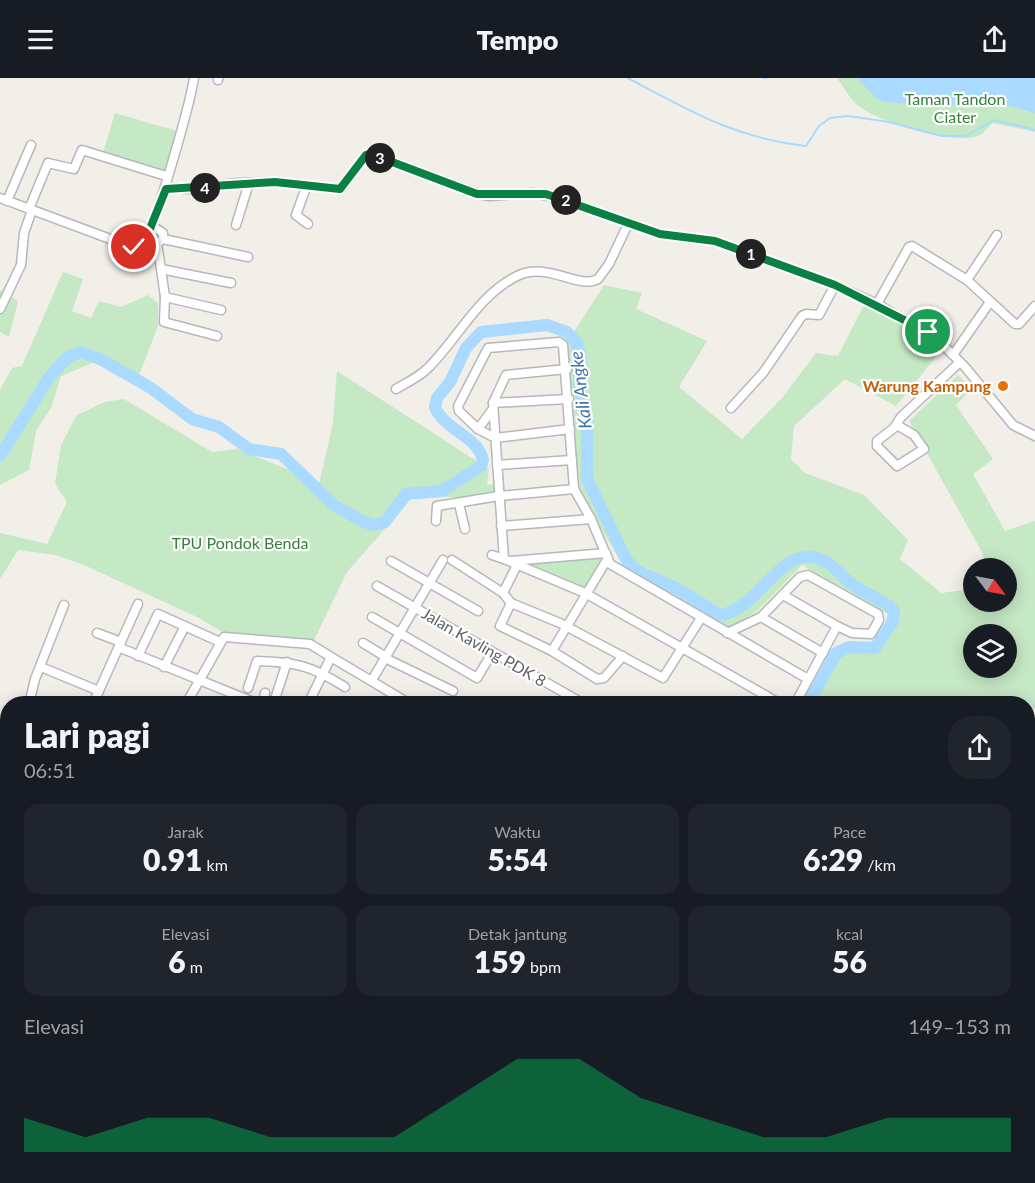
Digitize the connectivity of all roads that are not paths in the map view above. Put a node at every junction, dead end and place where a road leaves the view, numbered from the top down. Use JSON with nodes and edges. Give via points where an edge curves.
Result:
{"nodes":[{"id":1,"x":194,"y":78,"type":"edge"},
{"id":2,"x":31,"y":145,"type":"dead end"},
{"id":3,"x":166,"y":176,"type":"junction"},
{"id":4,"x":249,"y":183,"type":"junction"},
{"id":5,"x":307,"y":185,"type":"junction"},
{"id":6,"x":164,"y":191,"type":"junction"},
{"id":7,"x":4,"y":200,"type":"edge"},
{"id":8,"x":30,"y":209,"type":"junction"},
{"id":9,"x":629,"y":222,"type":"junction"},
{"id":10,"x":308,"y":224,"type":"dead end"},
{"id":11,"x":236,"y":225,"type":"dead end"},
{"id":12,"x":152,"y":226,"type":"junction"},
{"id":13,"x":997,"y":235,"type":"dead end"},
{"id":14,"x":145,"y":241,"type":"junction"},
{"id":15,"x":160,"y":241,"type":"junction"},
{"id":16,"x":248,"y":257,"type":"dead end"},
{"id":17,"x":161,"y":269,"type":"junction"},
{"id":18,"x":967,"y":280,"type":"junction"},
{"id":19,"x":231,"y":283,"type":"dead end"},
{"id":20,"x":835,"y":285,"type":"junction"},
{"id":21,"x":165,"y":297,"type":"junction"},
{"id":22,"x":990,"y":302,"type":"junction"},
{"id":23,"x":877,"y":304,"type":"junction"},
{"id":24,"x":1035,"y":306,"type":"edge"},
{"id":25,"x":0,"y":309,"type":"edge"},
{"id":26,"x":221,"y":310,"type":"dead end"},
{"id":27,"x":218,"y":336,"type":"dead end"},
{"id":28,"x":953,"y":355,"type":"junction"},
{"id":29,"x":960,"y":362,"type":"junction"},
{"id":30,"x":567,"y":369,"type":"junction"},
{"id":31,"x":396,"y":389,"type":"dead end"},
{"id":32,"x":568,"y":399,"type":"junction"},
{"id":33,"x":493,"y":406,"type":"junction"},
{"id":34,"x":730,"y":408,"type":"dead end"},
{"id":35,"x":897,"y":425,"type":"junction"},
{"id":36,"x":478,"y":429,"type":"junction"},
{"id":37,"x":570,"y":429,"type":"junction"},
{"id":38,"x":1035,"y":436,"type":"edge"},
{"id":39,"x":495,"y":438,"type":"junction"},
{"id":40,"x":572,"y":460,"type":"junction"},
{"id":41,"x":496,"y":465,"type":"junction"},
{"id":42,"x":574,"y":489,"type":"junction"},
{"id":43,"x":499,"y":496,"type":"junction"},
{"id":44,"x":459,"y":504,"type":"junction"},
{"id":45,"x":591,"y":519,"type":"junction"},
{"id":46,"x":436,"y":521,"type":"dead end"},
{"id":47,"x":501,"y":526,"type":"junction"},
{"id":48,"x":465,"y":529,"type":"dead end"},
{"id":49,"x":492,"y":555,"type":"dead end"},
{"id":50,"x":607,"y":555,"type":"junction"},
{"id":51,"x":391,"y":561,"type":"dead end"},
{"id":52,"x":510,"y":561,"type":"junction"},
{"id":53,"x":429,"y":583,"type":"junction"},
{"id":54,"x":377,"y":586,"type":"dead end"},
{"id":55,"x":503,"y":593,"type":"junction"},
{"id":56,"x":585,"y":593,"type":"junction"},
{"id":57,"x":783,"y":595,"type":"junction"},
{"id":58,"x":511,"y":603,"type":"junction"},
{"id":59,"x":138,"y":604,"type":"dead end"},
{"id":60,"x":64,"y":605,"type":"dead end"},
{"id":61,"x":415,"y":608,"type":"junction"},
{"id":62,"x":478,"y":611,"type":"dead end"},
{"id":63,"x":372,"y":617,"type":"dead end"},
{"id":64,"x":761,"y":617,"type":"junction"},
{"id":65,"x":701,"y":618,"type":"junction"},
{"id":66,"x":565,"y":625,"type":"junction"},
{"id":67,"x":185,"y":626,"type":"junction"},
{"id":68,"x":837,"y":626,"type":"junction"},
{"id":69,"x":98,"y":633,"type":"dead end"},
{"id":70,"x":400,"y":633,"type":"junction"},
{"id":71,"x":727,"y":633,"type":"junction"},
{"id":72,"x":221,"y":640,"type":"junction"},
{"id":73,"x":363,"y":643,"type":"dead end"},
{"id":74,"x":122,"y":646,"type":"junction"},
{"id":75,"x":682,"y":649,"type":"junction"},
{"id":76,"x":552,"y":651,"type":"junction"},
{"id":77,"x":492,"y":653,"type":"junction"},
{"id":78,"x":823,"y":653,"type":"junction"},
{"id":79,"x":138,"y":656,"type":"junction"},
{"id":80,"x":623,"y":656,"type":"junction"},
{"id":81,"x":332,"y":657,"type":"junction"},
{"id":82,"x":386,"y":657,"type":"junction"},
{"id":83,"x":287,"y":662,"type":"junction"},
{"id":84,"x":41,"y":667,"type":"junction"},
{"id":85,"x":164,"y":667,"type":"junction"},
{"id":86,"x":324,"y":674,"type":"junction"},
{"id":87,"x":808,"y":679,"type":"junction"},
{"id":88,"x":372,"y":680,"type":"junction"},
{"id":89,"x":199,"y":682,"type":"junction"},
{"id":90,"x":345,"y":687,"type":"dead end"},
{"id":91,"x":248,"y":688,"type":"dead end"},
{"id":92,"x":99,"y":691,"type":"junction"},
{"id":93,"x":453,"y":691,"type":"dead end"},
{"id":94,"x":265,"y":693,"type":"dead end"},
{"id":95,"x":31,"y":696,"type":"edge"},
{"id":96,"x":97,"y":696,"type":"edge"},
{"id":97,"x":191,"y":696,"type":"edge"},
{"id":98,"x":230,"y":696,"type":"edge"},
{"id":99,"x":264,"y":696,"type":"edge"},
{"id":100,"x":276,"y":696,"type":"dead end"},
{"id":101,"x":312,"y":696,"type":"edge"},
{"id":102,"x":395,"y":696,"type":"edge"},
{"id":103,"x":566,"y":696,"type":"edge"},
{"id":104,"x":761,"y":696,"type":"edge"},
{"id":105,"x":799,"y":696,"type":"edge"}],
"edges":[{"from":1,"to":3,"type":"street"},
{"from":2,"to":7,"type":"street"},
{"from":3,"to":6,"type":"street"},
{"from":3,"to":8,"type":"street","via":[[82,150],[74,168],[48,163]]},
{"from":4,"to":5,"type":"street"},
{"from":4,"to":6,"type":"street"},
{"from":4,"to":11,"type":"street"},
{"from":5,"to":9,"type":"street","via":[[340,189],[366,155],[371,154],[477,194],[546,194]]},
{"from":5,"to":10,"type":"street","via":[[296,215]]},
{"from":6,"to":12,"type":"street"},
{"from":7,"to":8,"type":"street"},
{"from":8,"to":14,"type":"street","via":[[129,246]]},
{"from":8,"to":25,"type":"street","via":[[21,266]]},
{"from":9,"to":20,"type":"street","via":[[667,235],[715,241]]},
{"from":9,"to":31,"type":"street","via":[[598,279],[584,282],[542,271],[517,276],[483,302],[429,368]]},
{"from":12,"to":14,"type":"street"},
{"from":12,"to":15,"type":"street","via":[[163,233]]},
{"from":13,"to":18,"type":"street"},
{"from":14,"to":15,"type":"street"},
{"from":15,"to":16,"type":"street"},
{"from":15,"to":17,"type":"street"},
{"from":17,"to":19,"type":"street"},
{"from":17,"to":21,"type":"street"},
{"from":18,"to":22,"type":"street"},
{"from":18,"to":23,"type":"street","via":[[910,246]]},
{"from":20,"to":23,"type":"street"},
{"from":20,"to":34,"type":"street","via":[[819,315],[802,316],[766,376]]},
{"from":21,"to":26,"type":"street"},
{"from":21,"to":27,"type":"street","via":[[165,323]]},
{"from":22,"to":24,"type":"street","via":[[1016,324]]},
{"from":22,"to":28,"type":"street"},
{"from":23,"to":28,"type":"street","via":[[928,332]]},
{"from":28,"to":29,"type":"street"},
{"from":29,"to":35,"type":"street"},
{"from":29,"to":38,"type":"street","via":[[1013,425]]},
{"from":30,"to":32,"type":"street"},
{"from":30,"to":33,"type":"street","via":[[506,375]]},
{"from":30,"to":36,"type":"street","via":[[564,347],[559,342],[488,348],[458,406]]},
{"from":32,"to":33,"type":"street"},
{"from":32,"to":37,"type":"street"},
{"from":33,"to":36,"type":"street"},
{"from":33,"to":39,"type":"street"},
{"from":35,"to":35,"type":"street","via":[[914,435],[924,448],[896,465],[876,443]]},
{"from":36,"to":39,"type":"street"},
{"from":37,"to":39,"type":"street"},
{"from":37,"to":40,"type":"street"},
{"from":39,"to":41,"type":"street"},
{"from":40,"to":41,"type":"street"},
{"from":40,"to":42,"type":"street"},
{"from":41,"to":43,"type":"street"},
{"from":42,"to":43,"type":"street"},
{"from":42,"to":45,"type":"street"},
{"from":43,"to":44,"type":"street"},
{"from":43,"to":47,"type":"street"},
{"from":44,"to":46,"type":"street","via":[[436,506]]},
{"from":44,"to":48,"type":"street"},
{"from":45,"to":47,"type":"street"},
{"from":45,"to":50,"type":"street"},
{"from":47,"to":52,"type":"street"},
{"from":49,"to":52,"type":"street"},
{"from":50,"to":52,"type":"street"},
{"from":50,"to":56,"type":"street"},
{"from":50,"to":65,"type":"street","via":[[612,567]]},
{"from":51,"to":53,"type":"street"},
{"from":52,"to":55,"type":"street"},
{"from":52,"to":56,"type":"street"},
{"from":53,"to":55,"type":"street","via":[[447,560]]},
{"from":53,"to":61,"type":"street"},
{"from":53,"to":62,"type":"street"},
{"from":54,"to":61,"type":"street","name":"Jalan Kavling PDK 8"},
{"from":55,"to":58,"type":"street"},
{"from":56,"to":66,"type":"street"},
{"from":56,"to":75,"type":"street"},
{"from":57,"to":64,"type":"street"},
{"from":57,"to":68,"type":"street"},
{"from":57,"to":68,"type":"street","via":[[800,577],[808,575],[879,616],[871,634],[852,633]]},
{"from":58,"to":66,"type":"street"},
{"from":58,"to":76,"type":"street","via":[[500,626]]},
{"from":59,"to":74,"type":"street"},
{"from":60,"to":84,"type":"street"},
{"from":61,"to":70,"type":"street"},
{"from":61,"to":77,"type":"street","name":"Jalan Kavling PDK 8"},
{"from":63,"to":70,"type":"street"},
{"from":64,"to":71,"type":"street"},
{"from":64,"to":78,"type":"street"},
{"from":65,"to":71,"type":"street"},
{"from":65,"to":75,"type":"street"},
{"from":66,"to":76,"type":"street"},
{"from":66,"to":80,"type":"street"},
{"from":67,"to":72,"type":"street"},
{"from":67,"to":79,"type":"street","via":[[159,614]]},
{"from":67,"to":85,"type":"street"},
{"from":68,"to":78,"type":"street"},
{"from":69,"to":74,"type":"street"},
{"from":70,"to":77,"type":"street","via":[[476,678]]},
{"from":70,"to":82,"type":"street"},
{"from":71,"to":87,"type":"street"},
{"from":72,"to":81,"type":"street","via":[[310,644]]},
{"from":72,"to":89,"type":"street"},
{"from":73,"to":82,"type":"street"},
{"from":74,"to":79,"type":"street"},
{"from":74,"to":92,"type":"street"},
{"from":75,"to":80,"type":"street","via":[[664,678]]},
{"from":75,"to":104,"type":"street"},
{"from":76,"to":80,"type":"street","via":[[600,680]]},
{"from":77,"to":103,"type":"street","name":"Jalan Kavling PDK 8"},
{"from":78,"to":87,"type":"street"},
{"from":79,"to":85,"type":"street"},
{"from":81,"to":86,"type":"street"},
{"from":81,"to":88,"type":"street"},
{"from":82,"to":88,"type":"street"},
{"from":82,"to":93,"type":"street"},
{"from":83,"to":86,"type":"street"},
{"from":83,"to":91,"type":"street","via":[[257,661]]},
{"from":83,"to":100,"type":"street"},
{"from":84,"to":92,"type":"street"},
{"from":84,"to":95,"type":"street"},
{"from":85,"to":89,"type":"street"},
{"from":86,"to":90,"type":"street"},
{"from":86,"to":101,"type":"street"},
{"from":87,"to":105,"type":"street"},
{"from":88,"to":102,"type":"street"},
{"from":89,"to":97,"type":"street"},
{"from":89,"to":98,"type":"street"},
{"from":92,"to":96,"type":"street"},
{"from":94,"to":99,"type":"street"}]}
